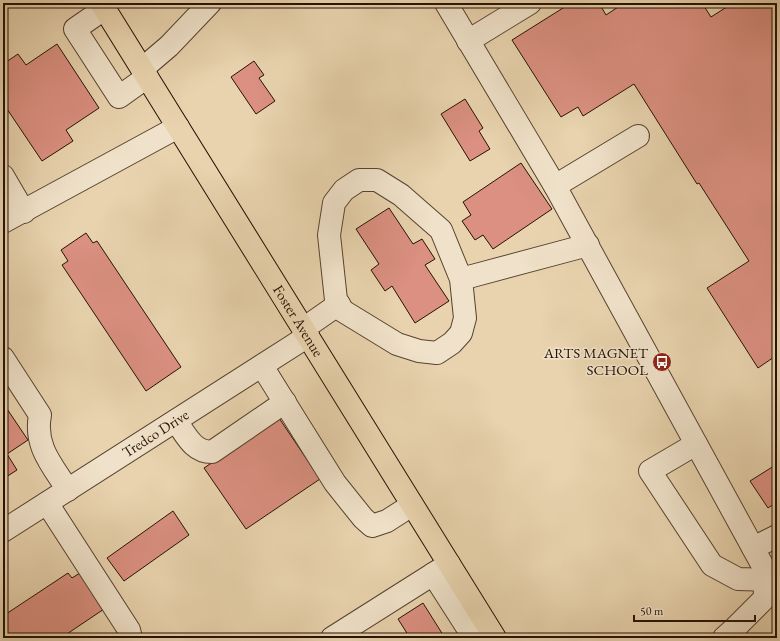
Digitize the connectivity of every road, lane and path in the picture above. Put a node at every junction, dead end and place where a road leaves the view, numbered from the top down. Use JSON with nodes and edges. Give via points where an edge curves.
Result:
{"nodes":[{"id":1,"x":210,"y":3,"type":"edge"},
{"id":2,"x":446,"y":3,"type":"edge"},
{"id":3,"x":530,"y":3,"type":"edge"},
{"id":4,"x":103,"y":6,"type":"edge"},
{"id":5,"x":468,"y":41,"type":"junction"},
{"id":6,"x":144,"y":73,"type":"junction"},
{"id":7,"x":178,"y":127,"type":"junction"},
{"id":8,"x":638,"y":136,"type":"dead end"},
{"id":9,"x":3,"y":176,"type":"edge"},
{"id":10,"x":555,"y":186,"type":"junction"},
{"id":11,"x":24,"y":212,"type":"junction"},
{"id":12,"x":3,"y":222,"type":"edge"},
{"id":13,"x":588,"y":246,"type":"junction"},
{"id":14,"x":461,"y":279,"type":"junction"},
{"id":15,"x":339,"y":304,"type":"junction"},
{"id":16,"x":306,"y":332,"type":"junction"},
{"id":17,"x":3,"y":358,"type":"edge"},
{"id":18,"x":262,"y":366,"type":"junction"},
{"id":19,"x":285,"y":402,"type":"junction"},
{"id":20,"x":176,"y":421,"type":"junction"},
{"id":21,"x":696,"y":444,"type":"junction"},
{"id":22,"x":68,"y":490,"type":"junction"},
{"id":23,"x":47,"y":503,"type":"junction"},
{"id":24,"x":412,"y":505,"type":"junction"},
{"id":25,"x":3,"y":531,"type":"edge"},
{"id":26,"x":777,"y":536,"type":"edge"},
{"id":27,"x":753,"y":548,"type":"junction"},
{"id":28,"x":441,"y":569,"type":"junction"},
{"id":29,"x":771,"y":580,"type":"edge"},
{"id":30,"x":131,"y":638,"type":"edge"},
{"id":31,"x":332,"y":638,"type":"edge"},
{"id":32,"x":474,"y":638,"type":"edge"},
{"id":33,"x":495,"y":638,"type":"edge"},
{"id":34,"x":724,"y":638,"type":"edge"}],
"edges":[{"from":1,"to":6,"type":"street"},
{"from":2,"to":5,"type":"street"},
{"from":3,"to":5,"type":"street"},
{"from":4,"to":6,"type":"main road","name":"Foster Avenue"},
{"from":4,"to":6,"type":"street","via":[[75,29],[119,97]]},
{"from":5,"to":10,"type":"street"},
{"from":6,"to":7,"type":"main road","name":"Foster Avenue"},
{"from":7,"to":11,"type":"street"},
{"from":7,"to":16,"type":"main road","name":"Foster Avenue"},
{"from":8,"to":10,"type":"street"},
{"from":9,"to":11,"type":"street"},
{"from":10,"to":13,"type":"street"},
{"from":11,"to":12,"type":"street"},
{"from":13,"to":14,"type":"street"},
{"from":13,"to":21,"type":"street"},
{"from":14,"to":15,"type":"street","via":[[465,318],[461,333],[437,353],[397,344],[343,311]]},
{"from":14,"to":15,"type":"street","via":[[441,230],[401,195],[377,180],[359,180],[344,190],[334,203],[331,217],[329,235],[336,300]]},
{"from":15,"to":16,"type":"street","name":"Tredco Drive"},
{"from":16,"to":18,"type":"street","name":"Tredco Drive"},
{"from":16,"to":24,"type":"main road","name":"Foster Avenue"},
{"from":17,"to":22,"type":"street","via":[[40,415],[38,426],[42,450]]},
{"from":18,"to":19,"type":"street"},
{"from":18,"to":20,"type":"street","name":"Tredco Drive"},
{"from":19,"to":20,"type":"street","via":[[212,452],[204,452],[192,444]]},
{"from":19,"to":24,"type":"street","via":[[335,483],[372,526],[387,521]]},
{"from":20,"to":22,"type":"street","name":"Tredco Drive"},
{"from":21,"to":27,"type":"street"},
{"from":21,"to":29,"type":"street","via":[[650,471],[712,565],[738,579]]},
{"from":22,"to":23,"type":"street","name":"Tredco Drive"},
{"from":23,"to":25,"type":"street","name":"Tredco Drive"},
{"from":23,"to":30,"type":"street","via":[[129,630]]},
{"from":24,"to":28,"type":"main road","name":"Foster Avenue"},
{"from":26,"to":27,"type":"street"},
{"from":27,"to":29,"type":"street"},
{"from":28,"to":31,"type":"street"},
{"from":28,"to":32,"type":"street"},
{"from":28,"to":33,"type":"main road","name":"Foster Avenue"},
{"from":29,"to":34,"type":"street","via":[[764,598]]}]}
